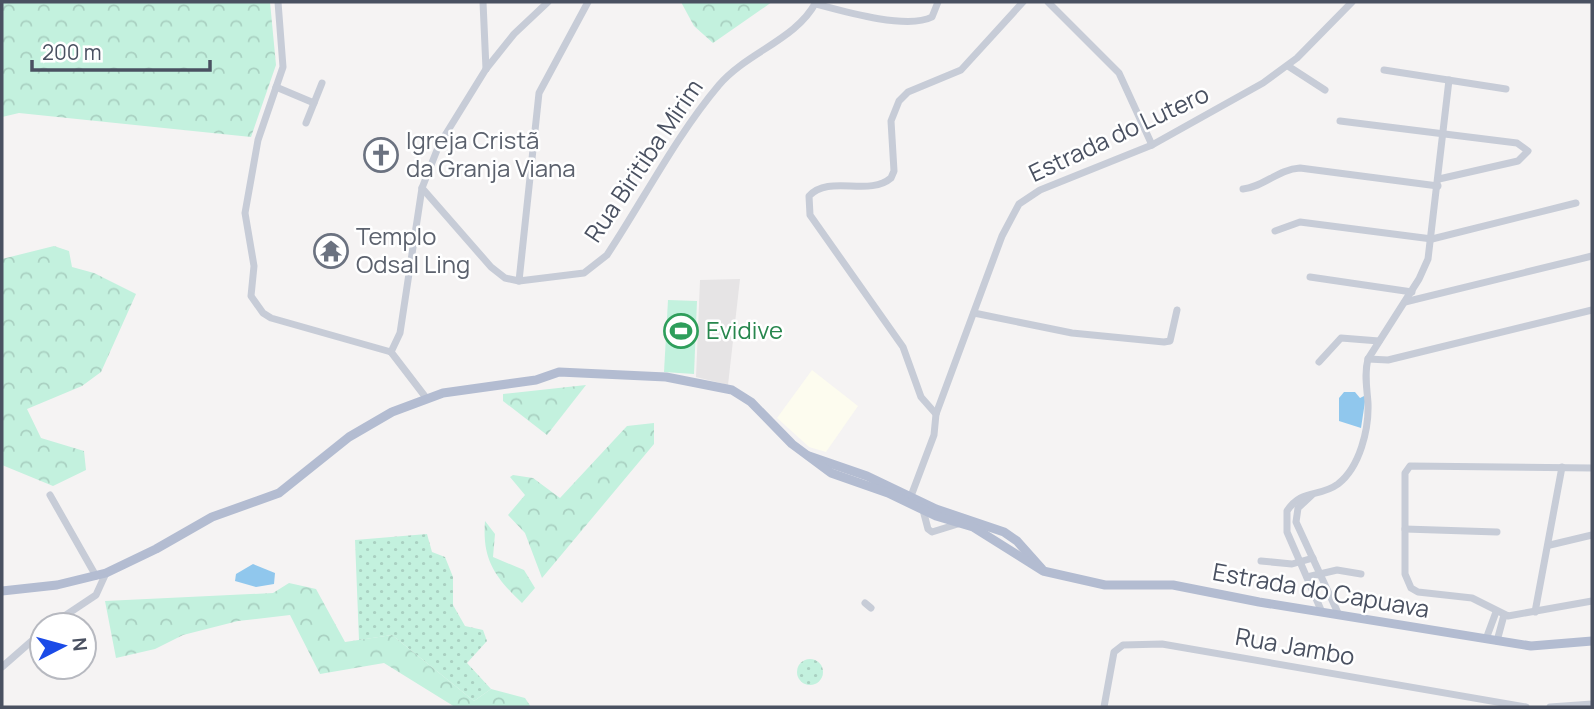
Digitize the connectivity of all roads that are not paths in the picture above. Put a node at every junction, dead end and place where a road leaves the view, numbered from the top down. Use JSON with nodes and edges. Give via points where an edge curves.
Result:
{"nodes":[{"id":1,"x":278,"y":2,"type":"edge"},
{"id":2,"x":483,"y":2,"type":"edge"},
{"id":3,"x":548,"y":2,"type":"edge"},
{"id":4,"x":588,"y":2,"type":"edge"},
{"id":5,"x":938,"y":2,"type":"edge"},
{"id":6,"x":1023,"y":2,"type":"edge"},
{"id":7,"x":1048,"y":2,"type":"edge"},
{"id":8,"x":1352,"y":2,"type":"edge"},
{"id":9,"x":816,"y":3,"type":"edge"},
{"id":10,"x":1288,"y":66,"type":"junction"},
{"id":11,"x":486,"y":69,"type":"junction"},
{"id":12,"x":1384,"y":71,"type":"dead end"},
{"id":13,"x":1449,"y":80,"type":"junction"},
{"id":14,"x":322,"y":83,"type":"dead end"},
{"id":15,"x":276,"y":87,"type":"junction"},
{"id":16,"x":1506,"y":89,"type":"dead end"},
{"id":17,"x":1325,"y":90,"type":"dead end"},
{"id":18,"x":314,"y":103,"type":"junction"},
{"id":19,"x":1340,"y":121,"type":"dead end"},
{"id":20,"x":306,"y":123,"type":"dead end"},
{"id":21,"x":1443,"y":133,"type":"junction"},
{"id":22,"x":1152,"y":145,"type":"junction"},
{"id":23,"x":1439,"y":183,"type":"junction"},
{"id":24,"x":422,"y":188,"type":"junction"},
{"id":25,"x":1243,"y":189,"type":"dead end"},
{"id":26,"x":1576,"y":203,"type":"dead end"},
{"id":27,"x":1275,"y":231,"type":"dead end"},
{"id":28,"x":1432,"y":239,"type":"junction"},
{"id":29,"x":1592,"y":256,"type":"edge"},
{"id":30,"x":1310,"y":277,"type":"dead end"},
{"id":31,"x":519,"y":281,"type":"junction"},
{"id":32,"x":1412,"y":292,"type":"junction"},
{"id":33,"x":1405,"y":302,"type":"junction"},
{"id":34,"x":1177,"y":310,"type":"dead end"},
{"id":35,"x":1592,"y":310,"type":"edge"},
{"id":36,"x":974,"y":313,"type":"junction"},
{"id":37,"x":1379,"y":341,"type":"junction"},
{"id":38,"x":391,"y":352,"type":"junction"},
{"id":39,"x":1368,"y":359,"type":"junction"},
{"id":40,"x":1319,"y":362,"type":"dead end"},
{"id":41,"x":427,"y":399,"type":"junction"},
{"id":42,"x":936,"y":414,"type":"junction"},
{"id":43,"x":808,"y":456,"type":"junction"},
{"id":44,"x":840,"y":465,"type":"junction"},
{"id":45,"x":1562,"y":467,"type":"junction"},
{"id":46,"x":1592,"y":468,"type":"edge"},
{"id":47,"x":836,"y":475,"type":"junction"},
{"id":48,"x":1315,"y":493,"type":"junction"},
{"id":49,"x":50,"y":495,"type":"dead end"},
{"id":50,"x":909,"y":495,"type":"junction"},
{"id":51,"x":923,"y":510,"type":"junction"},
{"id":52,"x":961,"y":523,"type":"junction"},
{"id":53,"x":1405,"y":529,"type":"junction"},
{"id":54,"x":1497,"y":532,"type":"dead end"},
{"id":55,"x":1592,"y":535,"type":"edge"},
{"id":56,"x":1010,"y":536,"type":"junction"},
{"id":57,"x":1003,"y":545,"type":"junction"},
{"id":58,"x":1550,"y":545,"type":"junction"},
{"id":59,"x":1308,"y":548,"type":"junction"},
{"id":60,"x":1296,"y":552,"type":"junction"},
{"id":61,"x":1313,"y":558,"type":"junction"},
{"id":62,"x":1261,"y":561,"type":"dead end"},
{"id":63,"x":1301,"y":563,"type":"junction"},
{"id":64,"x":1043,"y":570,"type":"junction"},
{"id":65,"x":1320,"y":573,"type":"junction"},
{"id":66,"x":1361,"y":574,"type":"dead end"},
{"id":67,"x":101,"y":575,"type":"junction"},
{"id":68,"x":1307,"y":577,"type":"junction"},
{"id":69,"x":2,"y":591,"type":"edge"},
{"id":70,"x":1592,"y":601,"type":"edge"},
{"id":71,"x":1321,"y":610,"type":"junction"},
{"id":72,"x":73,"y":611,"type":"edge"},
{"id":73,"x":1535,"y":612,"type":"junction"},
{"id":74,"x":1338,"y":613,"type":"junction"},
{"id":75,"x":1500,"y":613,"type":"junction"},
{"id":76,"x":1486,"y":639,"type":"junction"},
{"id":77,"x":1497,"y":641,"type":"junction"},
{"id":78,"x":1592,"y":641,"type":"edge"},
{"id":79,"x":28,"y":644,"type":"edge"},
{"id":80,"x":2,"y":667,"type":"edge"},
{"id":81,"x":1592,"y":704,"type":"edge"},
{"id":82,"x":1104,"y":707,"type":"edge"},
{"id":83,"x":1526,"y":707,"type":"edge"},
{"id":84,"x":1550,"y":707,"type":"edge"}],
"edges":[{"from":1,"to":15,"type":"street","via":[[283,55]]},
{"from":2,"to":11,"type":"street"},
{"from":3,"to":11,"type":"street"},
{"from":4,"to":31,"type":"street","via":[[539,93]]},
{"from":5,"to":9,"type":"street","via":[[932,17],[920,21],[865,16]]},
{"from":6,"to":42,"type":"street","via":[[961,70],[908,92],[899,101],[891,121],[894,171],[887,181],[818,188],[809,196],[810,215],[903,347],[921,397]]},
{"from":7,"to":22,"type":"street","via":[[1119,73]]},
{"from":8,"to":10,"type":"street","name":"Estrada do Lutero"},
{"from":9,"to":31,"type":"street","name":"Rua Biritiba Mirim","via":[[793,30],[753,54],[721,83],[607,255],[584,273]]},
{"from":10,"to":17,"type":"street"},
{"from":10,"to":22,"type":"street","name":"Estrada do Lutero","via":[[1228,105]]},
{"from":11,"to":24,"type":"street","via":[[439,145]]},
{"from":12,"to":13,"type":"street"},
{"from":13,"to":16,"type":"street"},
{"from":13,"to":21,"type":"street"},
{"from":14,"to":18,"type":"street"},
{"from":15,"to":18,"type":"street"},
{"from":15,"to":38,"type":"street","via":[[258,140],[245,214],[254,266],[254,303],[271,318]]},
{"from":18,"to":20,"type":"street"},
{"from":19,"to":21,"type":"street"},
{"from":21,"to":23,"type":"street"},
{"from":21,"to":23,"type":"street","via":[[1517,144],[1528,151],[1518,161]]},
{"from":22,"to":36,"type":"street","name":"Estrada do Lutero","via":[[1040,190],[1019,204],[1002,236]]},
{"from":23,"to":25,"type":"street","via":[[1300,168],[1285,169]]},
{"from":23,"to":28,"type":"street"},
{"from":24,"to":31,"type":"street","via":[[498,274]]},
{"from":24,"to":38,"type":"street","via":[[400,332]]},
{"from":26,"to":28,"type":"street"},
{"from":27,"to":28,"type":"street","via":[[1300,222]]},
{"from":28,"to":32,"type":"street"},
{"from":29,"to":33,"type":"street"},
{"from":30,"to":32,"type":"street"},
{"from":32,"to":33,"type":"street"},
{"from":33,"to":37,"type":"street"},
{"from":34,"to":36,"type":"street","via":[[1173,336],[1164,342],[1072,333]]},
{"from":35,"to":39,"type":"street","via":[[1388,360]]},
{"from":36,"to":42,"type":"street","name":"Estrada do Lutero"},
{"from":37,"to":39,"type":"street"},
{"from":37,"to":40,"type":"street","via":[[1341,338]]},
{"from":38,"to":41,"type":"street"},
{"from":39,"to":48,"type":"street","via":[[1367,419],[1356,457],[1338,484]]},
{"from":41,"to":43,"type":"main road","name":"Estrada do Capuava","via":[[559,372],[695,381],[742,396]]},
{"from":41,"to":67,"type":"main road","name":"Estrada do Capuava","via":[[368,424],[279,493],[212,517]]},
{"from":42,"to":50,"type":"street","name":"Estrada do Lutero","via":[[934,435]]},
{"from":43,"to":44,"type":"main road","name":"Estrada do Capuava"},
{"from":43,"to":47,"type":"main road","name":"Estrada do Capuava"},
{"from":44,"to":47,"type":"main road"},
{"from":44,"to":50,"type":"main road","name":"Estrada do Capuava"},
{"from":45,"to":46,"type":"street"},
{"from":45,"to":53,"type":"street","via":[[1415,464],[1405,473]]},
{"from":45,"to":58,"type":"street"},
{"from":47,"to":51,"type":"main road","name":"Estrada do Capuava"},
{"from":48,"to":59,"type":"street","via":[[1303,501],[1296,514]]},
{"from":48,"to":60,"type":"street","via":[[1300,496],[1286,511],[1287,532]]},
{"from":49,"to":67,"type":"street"},
{"from":50,"to":56,"type":"main road","name":"Estrada do Capuava"},
{"from":51,"to":52,"type":"main road","name":"Estrada do Capuava"},
{"from":51,"to":52,"type":"street","via":[[928,528],[935,533]]},
{"from":52,"to":57,"type":"main road","name":"Estrada do Capuava"},
{"from":53,"to":54,"type":"street"},
{"from":53,"to":75,"type":"street","via":[[1405,574],[1411,588],[1424,594],[1477,600]]},
{"from":55,"to":58,"type":"street"},
{"from":56,"to":57,"type":"main road","via":[[1009,543]]},
{"from":56,"to":64,"type":"main road","name":"Estrada do Capuava"},
{"from":57,"to":64,"type":"main road","name":"Estrada do Capuava"},
{"from":58,"to":73,"type":"street"},
{"from":59,"to":60,"type":"street"},
{"from":59,"to":61,"type":"street"},
{"from":60,"to":63,"type":"street"},
{"from":61,"to":63,"type":"street"},
{"from":61,"to":65,"type":"street"},
{"from":62,"to":63,"type":"street"},
{"from":63,"to":68,"type":"street"},
{"from":64,"to":71,"type":"main road","name":"Estrada do Capuava","via":[[1105,585],[1173,585]]},
{"from":65,"to":66,"type":"street"},
{"from":65,"to":68,"type":"street"},
{"from":65,"to":74,"type":"street"},
{"from":67,"to":69,"type":"main road","name":"Estrada do Capuava","via":[[49,587]]},
{"from":67,"to":72,"type":"street","via":[[96,596]]},
{"from":68,"to":71,"type":"street"},
{"from":70,"to":73,"type":"street"},
{"from":71,"to":74,"type":"main road","name":"Estrada do Capuava"},
{"from":73,"to":75,"type":"street"},
{"from":74,"to":76,"type":"main road","name":"Estrada do Capuava"},
{"from":75,"to":76,"type":"street"},
{"from":75,"to":77,"type":"street"},
{"from":76,"to":77,"type":"main road","name":"Estrada do Capuava"},
{"from":77,"to":78,"type":"main road","name":"Estrada do Capuava","via":[[1547,647]]},
{"from":79,"to":80,"type":"street"},
{"from":81,"to":84,"type":"street"},
{"from":82,"to":83,"type":"street","name":"Rua Jambo","via":[[1114,652],[1123,645],[1162,644]]}]}
